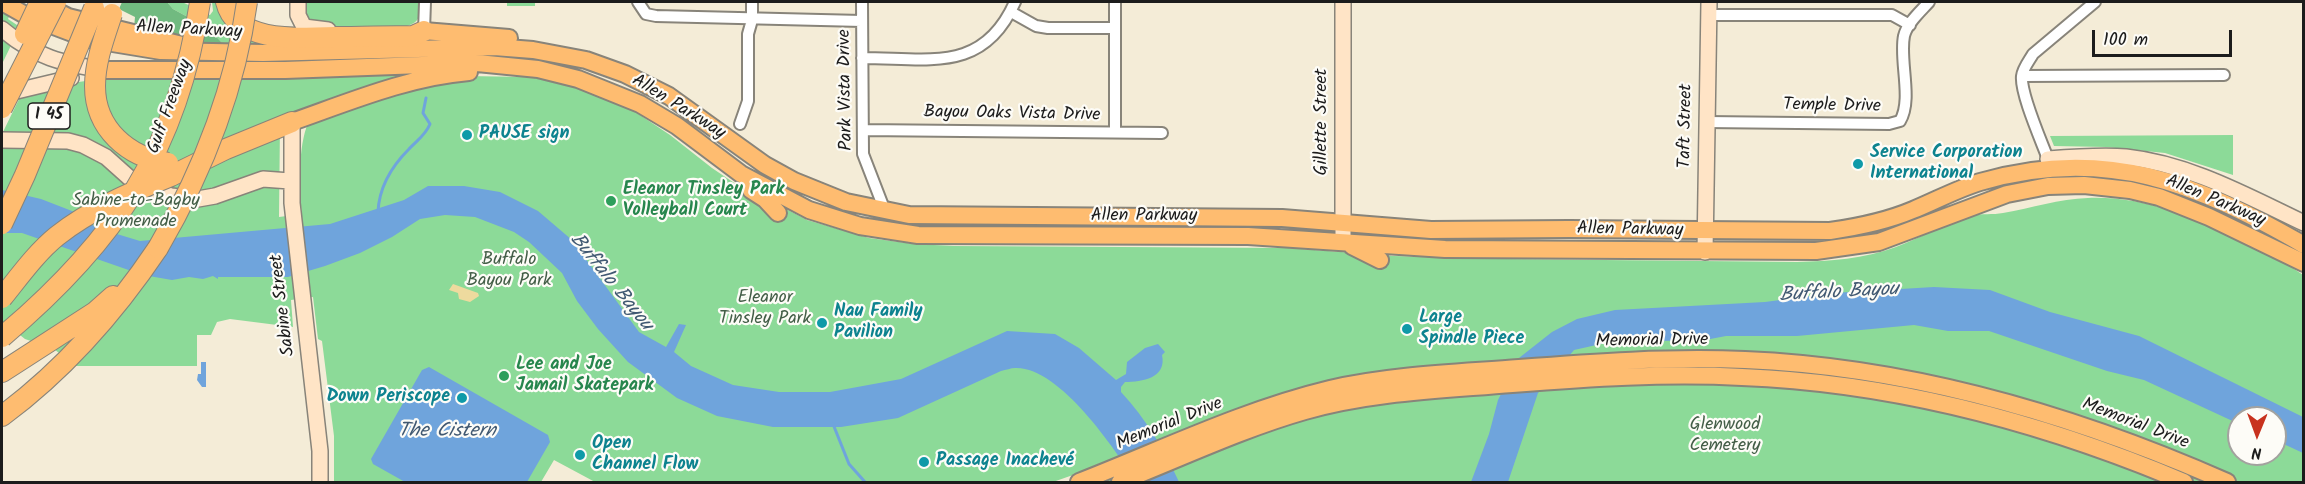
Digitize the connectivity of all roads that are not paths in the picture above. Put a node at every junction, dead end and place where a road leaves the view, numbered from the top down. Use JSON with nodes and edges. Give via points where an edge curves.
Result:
{"nodes":[{"id":1,"x":2,"y":2,"type":"edge"},
{"id":2,"x":39,"y":2,"type":"edge"},
{"id":3,"x":56,"y":2,"type":"edge"},
{"id":4,"x":200,"y":2,"type":"edge"},
{"id":5,"x":226,"y":2,"type":"edge"},
{"id":6,"x":247,"y":2,"type":"edge"},
{"id":7,"x":298,"y":2,"type":"edge"},
{"id":8,"x":425,"y":2,"type":"edge"},
{"id":9,"x":638,"y":2,"type":"edge"},
{"id":10,"x":752,"y":2,"type":"edge"},
{"id":11,"x":862,"y":2,"type":"edge"},
{"id":12,"x":1115,"y":2,"type":"edge"},
{"id":13,"x":1343,"y":2,"type":"edge"},
{"id":14,"x":1929,"y":2,"type":"edge"},
{"id":15,"x":2095,"y":2,"type":"edge"},
{"id":16,"x":104,"y":6,"type":"edge"},
{"id":17,"x":1013,"y":7,"type":"edge"},
{"id":18,"x":1708,"y":8,"type":"edge"},
{"id":19,"x":752,"y":20,"type":"junction"},
{"id":20,"x":862,"y":21,"type":"junction"},
{"id":21,"x":1910,"y":25,"type":"junction"},
{"id":22,"x":1115,"y":28,"type":"junction"},
{"id":23,"x":2,"y":29,"type":"edge"},
{"id":24,"x":424,"y":31,"type":"junction"},
{"id":25,"x":243,"y":53,"type":"junction"},
{"id":26,"x":570,"y":57,"type":"junction"},
{"id":27,"x":862,"y":58,"type":"junction"},
{"id":28,"x":515,"y":66,"type":"junction"},
{"id":29,"x":106,"y":70,"type":"junction"},
{"id":30,"x":2224,"y":75,"type":"dead end"},
{"id":31,"x":2022,"y":76,"type":"junction"},
{"id":32,"x":2,"y":81,"type":"edge"},
{"id":33,"x":2,"y":95,"type":"edge"},
{"id":34,"x":2,"y":108,"type":"edge"},
{"id":35,"x":292,"y":122,"type":"junction"},
{"id":36,"x":1706,"y":122,"type":"junction"},
{"id":37,"x":740,"y":124,"type":"dead end"},
{"id":38,"x":863,"y":130,"type":"junction"},
{"id":39,"x":1115,"y":132,"type":"junction"},
{"id":40,"x":1162,"y":133,"type":"dead end"},
{"id":41,"x":693,"y":138,"type":"junction"},
{"id":42,"x":2,"y":140,"type":"edge"},
{"id":43,"x":2048,"y":159,"type":"junction"},
{"id":44,"x":170,"y":169,"type":"junction"},
{"id":45,"x":290,"y":181,"type":"junction"},
{"id":46,"x":1980,"y":182,"type":"junction"},
{"id":47,"x":885,"y":211,"type":"junction"},
{"id":48,"x":778,"y":213,"type":"dead end"},
{"id":49,"x":1342,"y":223,"type":"junction"},
{"id":50,"x":2304,"y":223,"type":"edge"},
{"id":51,"x":2,"y":224,"type":"edge"},
{"id":52,"x":2273,"y":228,"type":"junction"},
{"id":53,"x":1706,"y":231,"type":"junction"},
{"id":54,"x":2304,"y":238,"type":"edge"},
{"id":55,"x":1343,"y":242,"type":"junction"},
{"id":56,"x":2304,"y":245,"type":"edge"},
{"id":57,"x":158,"y":248,"type":"junction"},
{"id":58,"x":1705,"y":252,"type":"junction"},
{"id":59,"x":1380,"y":260,"type":"dead end"},
{"id":60,"x":2299,"y":262,"type":"edge"},
{"id":61,"x":2,"y":297,"type":"edge"},
{"id":62,"x":2,"y":337,"type":"edge"},
{"id":63,"x":2,"y":372,"type":"edge"},
{"id":64,"x":1904,"y":387,"type":"junction"},
{"id":65,"x":2,"y":416,"type":"edge"},
{"id":66,"x":1209,"y":438,"type":"junction"},
{"id":67,"x":1080,"y":482,"type":"edge"},
{"id":68,"x":320,"y":483,"type":"edge"},
{"id":69,"x":1120,"y":483,"type":"edge"},
{"id":70,"x":2184,"y":483,"type":"edge"},
{"id":71,"x":2227,"y":483,"type":"edge"}],
"edges":[{"from":1,"to":25,"type":"main road","name":"Allen Parkway","via":[[78,36],[124,47]]},
{"from":2,"to":25,"type":"main road","via":[[68,17],[184,45]]},
{"from":2,"to":32,"type":"highway","bridge":true},
{"from":3,"to":34,"type":"highway","bridge":true},
{"from":4,"to":62,"type":"highway","name":"Gulf Freeway","bridge":true,"via":[[194,41],[156,154],[95,247]]},
{"from":5,"to":24,"type":"highway","via":[[231,16],[245,27],[286,38],[413,36]]},
{"from":6,"to":57,"type":"highway","bridge":true,"via":[[239,52],[212,138]]},
{"from":7,"to":24,"type":"street","via":[[299,21],[310,29]]},
{"from":8,"to":24,"type":"street"},
{"from":9,"to":19,"type":"street","via":[[646,14],[656,16]]},
{"from":10,"to":19,"type":"street"},
{"from":11,"to":20,"type":"street","name":"Park Vista Drive"},
{"from":12,"to":22,"type":"street"},
{"from":13,"to":49,"type":"street","name":"Gillette Street"},
{"from":14,"to":21,"type":"street","name":"Temple Drive"},
{"from":15,"to":31,"type":"street","via":[[2033,54]]},
{"from":16,"to":44,"type":"highway","bridge":true,"via":[[95,86],[102,119],[121,144]]},
{"from":16,"to":51,"type":"highway","number":"I 45","bridge":true},
{"from":17,"to":22,"type":"street","via":[[1036,26]]},
{"from":17,"to":27,"type":"street","via":[[988,41],[975,51],[953,58]]},
{"from":18,"to":21,"type":"street","via":[[1892,15]]},
{"from":18,"to":36,"type":"street","name":"Taft Street"},
{"from":19,"to":20,"type":"street"},
{"from":19,"to":37,"type":"street","via":[[748,34],[748,101]]},
{"from":20,"to":27,"type":"street","name":"Park Vista Drive"},
{"from":21,"to":36,"type":"street","name":"Temple Drive","via":[[1904,36],[1904,116],[1895,124]]},
{"from":22,"to":39,"type":"street"},
{"from":23,"to":29,"type":"street","via":[[38,55]]},
{"from":24,"to":26,"type":"main road","via":[[524,40]]},
{"from":25,"to":26,"type":"main road","name":"Allen Parkway","via":[[494,47]]},
{"from":26,"to":47,"type":"main road","name":"Allen Parkway","via":[[626,74],[669,96],[765,165],[794,181],[846,202]]},
{"from":27,"to":38,"type":"street","name":"Park Vista Drive"},
{"from":28,"to":29,"type":"main road","name":"Allen Parkway","via":[[477,63],[285,70]]},
{"from":28,"to":35,"type":"main road","via":[[417,81]]},
{"from":28,"to":41,"type":"main road","name":"Allen Parkway","via":[[557,73],[615,92]]},
{"from":29,"to":33,"type":"street","name":"Allen Parkway"},
{"from":30,"to":31,"type":"street"},
{"from":31,"to":43,"type":"street"},
{"from":35,"to":44,"type":"highway"},
{"from":35,"to":45,"type":"street","name":"Sabine Street"},
{"from":36,"to":53,"type":"street","name":"Taft Street"},
{"from":38,"to":39,"type":"street","name":"Bayou Oaks Vista Drive"},
{"from":38,"to":47,"type":"street","name":"Park Vista Drive","via":[[862,154]]},
{"from":39,"to":40,"type":"street","name":"Bayou Oaks Vista Drive"},
{"from":41,"to":48,"type":"main road","via":[[723,171],[765,199]]},
{"from":41,"to":55,"type":"main road","name":"Allen Parkway","via":[[741,174],[793,202],[880,230],[943,236],[1248,236]]},
{"from":42,"to":45,"type":"street","via":[[68,141],[84,145],[106,157],[134,182],[171,196],[198,199],[263,178]]},
{"from":43,"to":46,"type":"main road","via":[[2023,164]]},
{"from":43,"to":50,"type":"street","via":[[2088,155],[2156,163],[2223,185]]},
{"from":44,"to":61,"type":"highway","bridge":true,"via":[[57,236]]},
{"from":45,"to":68,"type":"street","name":"Sabine Street","via":[[320,451]]},
{"from":46,"to":52,"type":"main road","name":"Allen Parkway","via":[[2085,166],[2138,173],[2185,188]]},
{"from":46,"to":53,"type":"main road","name":"Allen Parkway","via":[[1864,226],[1830,231]]},
{"from":47,"to":49,"type":"main road","name":"Allen Parkway","via":[[933,216],[1282,218]]},
{"from":49,"to":53,"type":"main road","name":"Allen Parkway","via":[[1431,230]]},
{"from":49,"to":55,"type":"street","name":"Gillette Street"},
{"from":52,"to":54,"type":"main road"},
{"from":52,"to":56,"type":"main road","name":"Allen Parkway"},
{"from":53,"to":58,"type":"street","name":"Taft Street"},
{"from":55,"to":58,"type":"main road","name":"Allen Parkway","via":[[1445,249]]},
{"from":55,"to":59,"type":"main road"},
{"from":57,"to":63,"type":"highway","via":[[95,312]]},
{"from":57,"to":65,"type":"highway","via":[[100,326],[43,383]]},
{"from":58,"to":60,"type":"main road","name":"Allen Parkway","via":[[1849,248],[1879,242],[2007,194],[2048,186],[2084,185],[2159,197]]},
{"from":64,"to":66,"type":"main road","name":"Memorial Drive","via":[[1720,376],[1615,376],[1396,393],[1334,404]]},
{"from":64,"to":66,"type":"main road","name":"Memorial Drive","via":[[1811,365],[1745,360],[1615,361],[1395,378],[1331,389],[1263,408]]},
{"from":64,"to":70,"type":"main road","name":"Memorial Drive","via":[[2118,456]]},
{"from":64,"to":71,"type":"main road","name":"Memorial Drive","via":[[1968,392],[2081,424]]},
{"from":66,"to":67,"type":"main road","name":"Memorial Drive"},
{"from":66,"to":69,"type":"main road","name":"Memorial Drive"}]}
